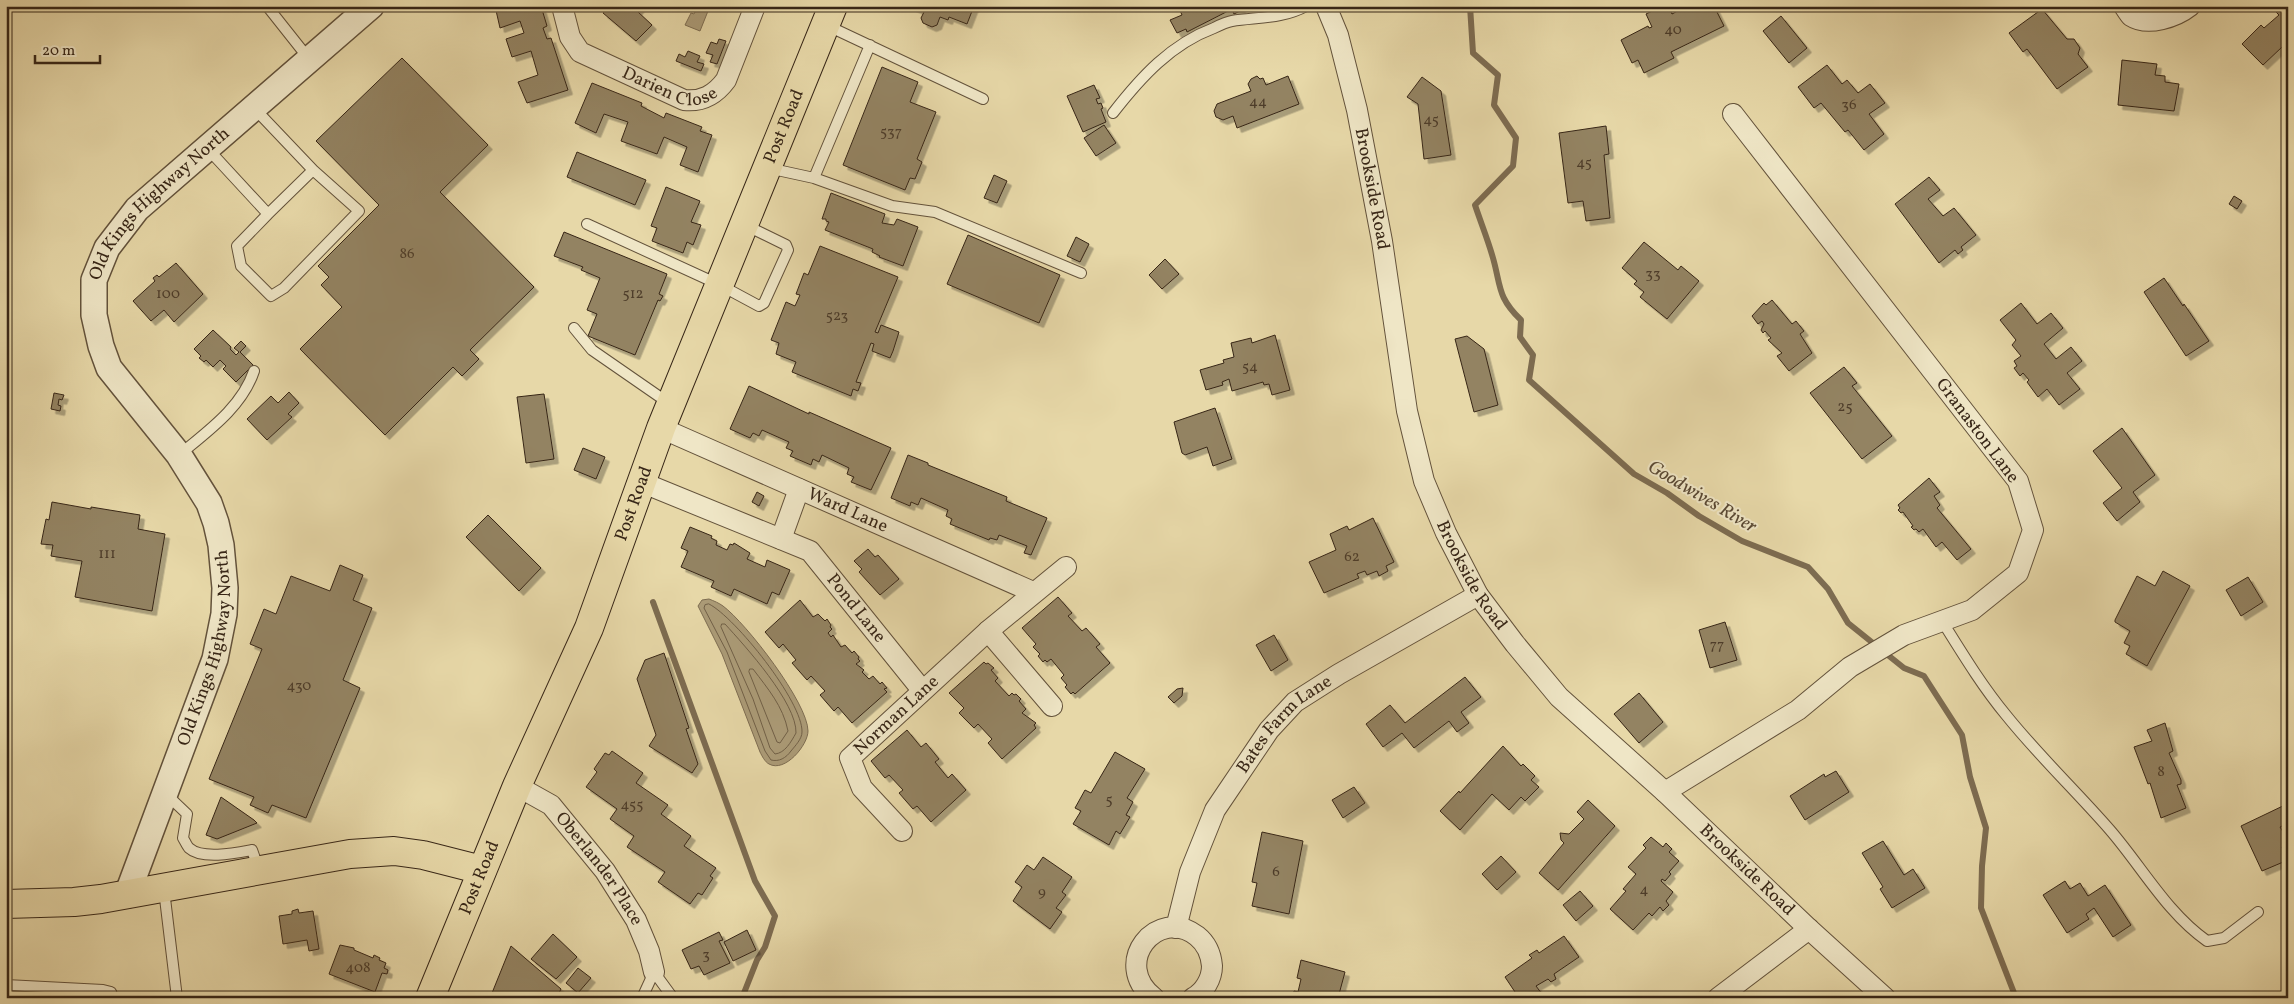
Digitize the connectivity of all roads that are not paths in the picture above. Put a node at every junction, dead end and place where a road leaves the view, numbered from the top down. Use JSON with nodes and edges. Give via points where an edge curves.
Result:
{"nodes":[{"id":1,"x":267,"y":6,"type":"edge"},
{"id":2,"x":371,"y":6,"type":"edge"},
{"id":3,"x":562,"y":6,"type":"edge"},
{"id":4,"x":755,"y":6,"type":"edge"},
{"id":5,"x":1306,"y":6,"type":"edge"},
{"id":6,"x":1326,"y":6,"type":"edge"},
{"id":7,"x":2124,"y":6,"type":"edge"},
{"id":8,"x":2190,"y":6,"type":"edge"},
{"id":9,"x":829,"y":15,"type":"edge"},
{"id":10,"x":870,"y":45,"type":"junction"},
{"id":11,"x":309,"y":60,"type":"junction"},
{"id":12,"x":983,"y":99,"type":"dead end"},
{"id":13,"x":254,"y":108,"type":"junction"},
{"id":14,"x":1113,"y":113,"type":"dead end"},
{"id":15,"x":1733,"y":114,"type":"dead end"},
{"id":16,"x":207,"y":148,"type":"junction"},
{"id":17,"x":767,"y":168,"type":"junction"},
{"id":18,"x":313,"y":170,"type":"junction"},
{"id":19,"x":814,"y":178,"type":"junction"},
{"id":20,"x":268,"y":214,"type":"junction"},
{"id":21,"x":587,"y":224,"type":"dead end"},
{"id":22,"x":744,"y":225,"type":"junction"},
{"id":23,"x":1081,"y":273,"type":"dead end"},
{"id":24,"x":720,"y":285,"type":"junction"},
{"id":25,"x":574,"y":328,"type":"dead end"},
{"id":26,"x":254,"y":371,"type":"dead end"},
{"id":27,"x":666,"y":416,"type":"junction"},
{"id":28,"x":179,"y":455,"type":"junction"},
{"id":29,"x":642,"y":482,"type":"junction"},
{"id":30,"x":799,"y":489,"type":"junction"},
{"id":31,"x":781,"y":539,"type":"junction"},
{"id":32,"x":1066,"y":567,"type":"dead end"},
{"id":33,"x":1033,"y":592,"type":"junction"},
{"id":34,"x":1478,"y":595,"type":"junction"},
{"id":35,"x":1942,"y":621,"type":"junction"},
{"id":36,"x":988,"y":631,"type":"junction"},
{"id":37,"x":922,"y":690,"type":"junction"},
{"id":38,"x":1052,"y":706,"type":"dead end"},
{"id":39,"x":517,"y":786,"type":"junction"},
{"id":40,"x":1665,"y":792,"type":"junction"},
{"id":41,"x":165,"y":794,"type":"junction"},
{"id":42,"x":902,"y":831,"type":"dead end"},
{"id":43,"x":260,"y":870,"type":"junction"},
{"id":44,"x":482,"y":870,"type":"junction"},
{"id":45,"x":164,"y":889,"type":"junction"},
{"id":46,"x":127,"y":895,"type":"junction"},
{"id":47,"x":6,"y":904,"type":"edge"},
{"id":48,"x":2258,"y":912,"type":"dead end"},
{"id":49,"x":1176,"y":928,"type":"junction"},
{"id":50,"x":1809,"y":929,"type":"junction"},
{"id":51,"x":654,"y":972,"type":"junction"},
{"id":52,"x":6,"y":985,"type":"edge"},
{"id":53,"x":1148,"y":995,"type":"edge"},
{"id":54,"x":113,"y":998,"type":"edge"},
{"id":55,"x":178,"y":998,"type":"edge"},
{"id":56,"x":430,"y":998,"type":"edge"},
{"id":57,"x":642,"y":998,"type":"edge"},
{"id":58,"x":672,"y":998,"type":"edge"},
{"id":59,"x":1193,"y":998,"type":"edge"},
{"id":60,"x":1718,"y":998,"type":"edge"},
{"id":61,"x":1885,"y":998,"type":"edge"}],
"edges":[{"from":1,"to":11,"type":"lane"},
{"from":2,"to":11,"type":"street","name":"Old Kings Highway North"},
{"from":3,"to":4,"type":"street","name":"Darien Close","via":[[570,37],[580,52],[684,100],[697,101],[719,89],[726,80]]},
{"from":5,"to":14,"type":"lane","via":[[1276,18],[1230,21],[1194,35],[1168,53],[1132,88]]},
{"from":6,"to":34,"type":"street","name":"Brookside Road","via":[[1338,35],[1357,110],[1382,241],[1407,411],[1424,481]]},
{"from":7,"to":8,"type":"street","via":[[2132,16],[2153,21],[2175,16]]},
{"from":9,"to":10,"type":"lane"},
{"from":9,"to":17,"type":"main road","name":"Post Road"},
{"from":10,"to":12,"type":"lane"},
{"from":10,"to":19,"type":"lane"},
{"from":11,"to":13,"type":"street","name":"Old Kings Highway North"},
{"from":13,"to":16,"type":"street","name":"Old Kings Highway North"},
{"from":13,"to":18,"type":"lane"},
{"from":15,"to":35,"type":"street","name":"Granaston Lane","via":[[2018,481],[2033,530],[2018,573],[1972,610]]},
{"from":16,"to":20,"type":"lane"},
{"from":16,"to":28,"type":"street","name":"Old Kings Highway North","via":[[137,209],[107,248],[94,280],[94,315],[109,368]]},
{"from":17,"to":19,"type":"lane"},
{"from":17,"to":22,"type":"main road","name":"Post Road"},
{"from":18,"to":20,"type":"lane"},
{"from":18,"to":20,"type":"lane","via":[[359,211],[284,288],[271,296],[241,266],[237,246]]},
{"from":19,"to":23,"type":"lane","via":[[892,206],[935,212]]},
{"from":21,"to":24,"type":"lane"},
{"from":22,"to":24,"type":"main road","name":"Post Road"},
{"from":22,"to":24,"type":"lane","via":[[786,245],[788,253],[761,305],[756,306]]},
{"from":24,"to":27,"type":"main road","name":"Post Road"},
{"from":25,"to":27,"type":"lane","via":[[592,350]]},
{"from":26,"to":28,"type":"lane","via":[[248,388],[218,423]]},
{"from":27,"to":29,"type":"main road","name":"Post Road"},
{"from":27,"to":30,"type":"street","name":"Ward Lane"},
{"from":28,"to":41,"type":"street","name":"Old Kings Highway North","via":[[196,479],[216,523],[225,566],[224,614],[215,659]]},
{"from":29,"to":31,"type":"street","name":"Pond Lane"},
{"from":29,"to":39,"type":"main road","name":"Post Road","via":[[589,628]]},
{"from":30,"to":31,"type":"street"},
{"from":30,"to":33,"type":"street","name":"Ward Lane"},
{"from":31,"to":37,"type":"street","name":"Pond Lane","via":[[810,551]]},
{"from":32,"to":33,"type":"street","name":"Norman Lane"},
{"from":33,"to":36,"type":"street","name":"Norman Lane"},
{"from":34,"to":40,"type":"street","name":"Brookside Road","via":[[1559,698]]},
{"from":34,"to":49,"type":"street","name":"Bates Farm Lane","via":[[1295,702],[1268,730],[1214,810],[1190,872]]},
{"from":35,"to":40,"type":"street","name":"Granaston Lane","via":[[1904,635],[1850,667],[1798,710]]},
{"from":35,"to":48,"type":"lane","via":[[2005,715],[2111,832],[2192,931],[2207,941],[2224,938]]},
{"from":36,"to":37,"type":"street","name":"Norman Lane"},
{"from":36,"to":38,"type":"street"},
{"from":37,"to":42,"type":"street","name":"Norman Lane","via":[[850,758],[862,788]]},
{"from":39,"to":44,"type":"main road","name":"Post Road"},
{"from":39,"to":51,"type":"street","name":"Oberlander Place","via":[[551,805],[605,871],[636,920]]},
{"from":40,"to":50,"type":"street","name":"Brookside Road"},
{"from":41,"to":43,"type":"lane","via":[[187,814],[183,838],[190,849],[207,855],[252,850]]},
{"from":41,"to":46,"type":"street","name":"Old Kings Highway North"},
{"from":43,"to":44,"type":"main road","via":[[350,854],[394,851]]},
{"from":43,"to":45,"type":"main road"},
{"from":44,"to":56,"type":"main road","name":"Post Road"},
{"from":45,"to":46,"type":"main road"},
{"from":45,"to":55,"type":"lane"},
{"from":46,"to":47,"type":"main road","via":[[74,902]]},
{"from":49,"to":53,"type":"street","via":[[1148,937],[1140,948],[1135,963],[1137,978]]},
{"from":49,"to":59,"type":"street","via":[[1191,931],[1202,940],[1210,954],[1212,968],[1208,983]]},
{"from":50,"to":60,"type":"street"},
{"from":50,"to":61,"type":"street","name":"Brookside Road"},
{"from":51,"to":57,"type":"lane"},
{"from":51,"to":58,"type":"lane"},
{"from":52,"to":54,"type":"lane","via":[[103,990],[111,992]]}]}
